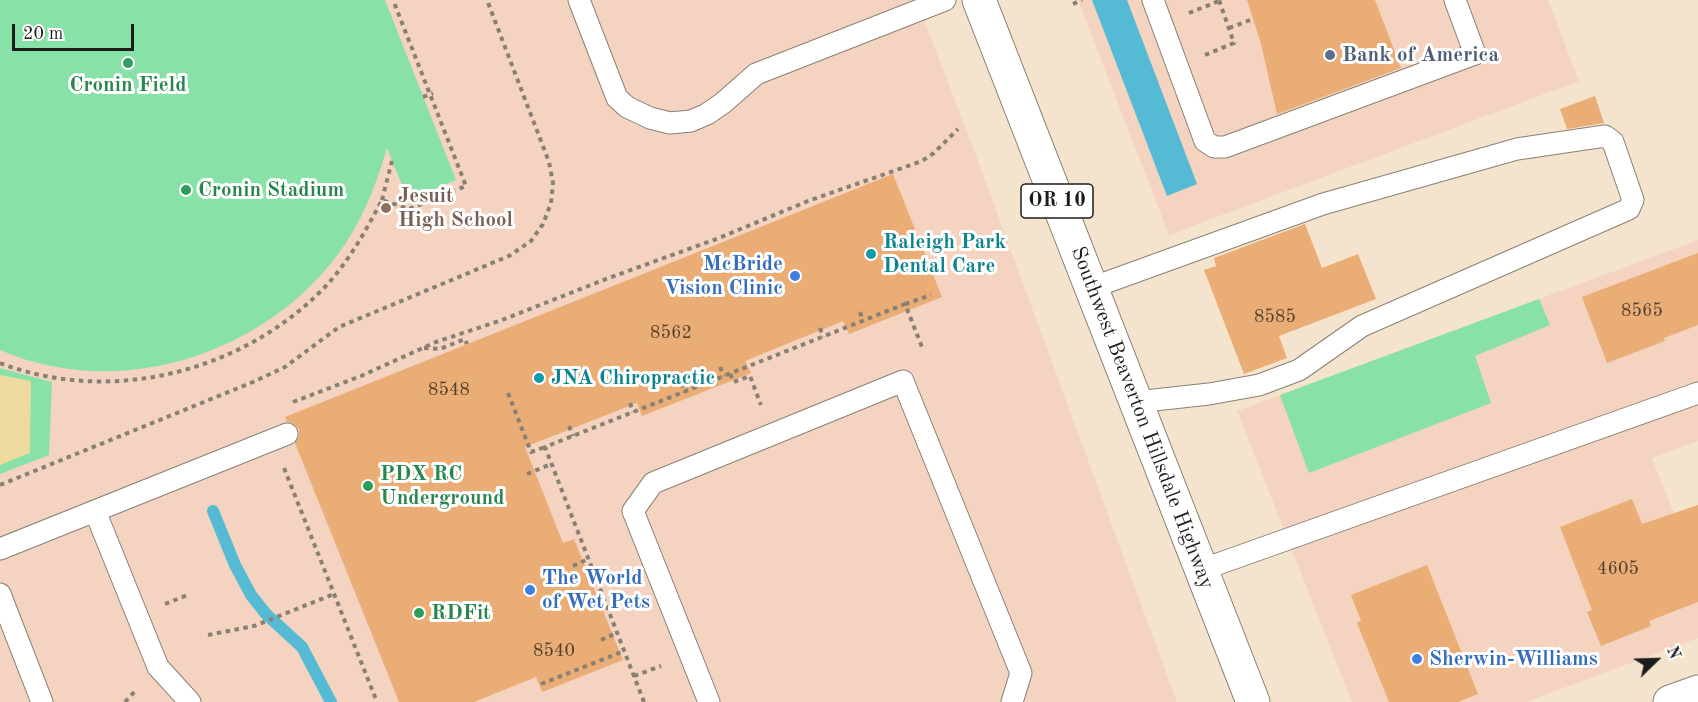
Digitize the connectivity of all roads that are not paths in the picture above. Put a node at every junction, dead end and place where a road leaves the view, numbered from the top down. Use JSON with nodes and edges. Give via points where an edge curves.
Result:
{"nodes":[{"id":1,"x":579,"y":0,"type":"edge"},
{"id":2,"x":945,"y":0,"type":"edge"},
{"id":3,"x":979,"y":0,"type":"edge"},
{"id":4,"x":1153,"y":0,"type":"edge"},
{"id":5,"x":1455,"y":0,"type":"edge"},
{"id":6,"x":1091,"y":288,"type":"junction"},
{"id":7,"x":1698,"y":393,"type":"edge"},
{"id":8,"x":1136,"y":402,"type":"junction"},
{"id":9,"x":280,"y":436,"type":"road end"},
{"id":10,"x":95,"y":511,"type":"junction"},
{"id":11,"x":0,"y":549,"type":"edge"},
{"id":12,"x":1201,"y":570,"type":"junction"},
{"id":13,"x":0,"y":594,"type":"edge"},
{"id":14,"x":1698,"y":692,"type":"edge"},
{"id":15,"x":42,"y":702,"type":"edge"},
{"id":16,"x":190,"y":702,"type":"edge"},
{"id":17,"x":709,"y":702,"type":"edge"},
{"id":18,"x":1012,"y":702,"type":"edge"},
{"id":19,"x":1253,"y":702,"type":"edge"},
{"id":20,"x":1670,"y":702,"type":"edge"}],
"edges":[{"from":1,"to":2,"type":"lane","via":[[617,98],[650,118],[670,123],[691,121],[707,114],[756,74]]},
{"from":3,"to":6,"type":"main road","name":"Southwest Beaverton Hillsdale Highway","number":"OR 10"},
{"from":4,"to":5,"type":"lane","via":[[1205,141],[1214,147],[1225,147],[1475,54]]},
{"from":6,"to":8,"type":"main road","name":"Southwest Beaverton Hillsdale Highway","number":"OR 10"},
{"from":6,"to":8,"type":"lane","via":[[1323,204],[1505,152],[1605,136],[1613,142],[1633,200],[1629,209],[1362,326],[1299,370],[1259,385]]},
{"from":7,"to":12,"type":"lane"},
{"from":8,"to":12,"type":"main road","name":"Southwest Beaverton Hillsdale Highway","number":"OR 10"},
{"from":9,"to":10,"type":"lane"},
{"from":10,"to":11,"type":"lane"},
{"from":10,"to":16,"type":"lane","via":[[158,667]]},
{"from":12,"to":19,"type":"main road","name":"Southwest Beaverton Hillsdale Highway","number":"OR 10"},
{"from":13,"to":15,"type":"lane"},
{"from":14,"to":20,"type":"main road"},
{"from":17,"to":18,"type":"lane","via":[[633,511],[652,483],[903,381],[1021,673]]}]}
